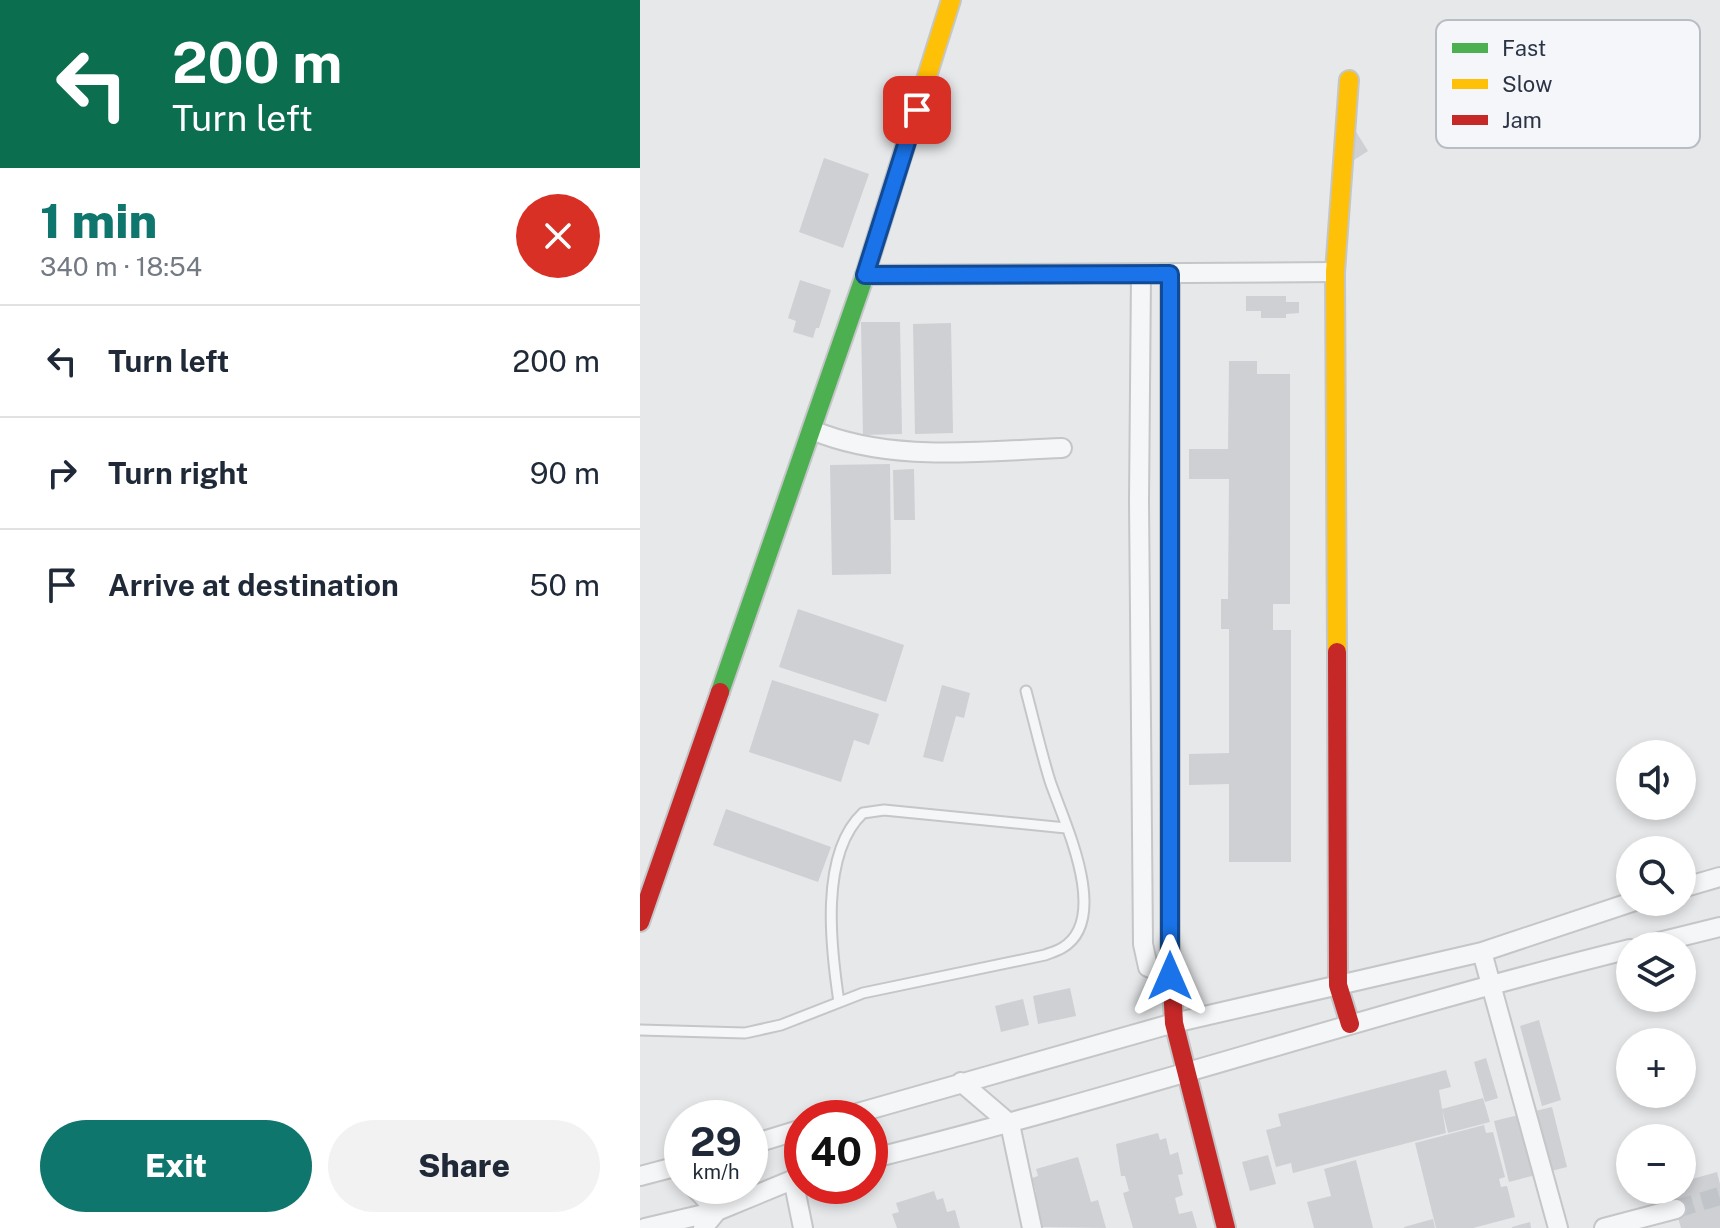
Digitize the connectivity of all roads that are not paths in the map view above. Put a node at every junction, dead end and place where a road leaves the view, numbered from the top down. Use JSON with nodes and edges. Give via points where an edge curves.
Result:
{"nodes":[{"id":1,"x":951,"y":0,"type":"edge"},
{"id":2,"x":1349,"y":80,"type":"dead end"},
{"id":3,"x":1335,"y":272,"type":"junction"},
{"id":4,"x":1170,"y":274,"type":"junction"},
{"id":5,"x":865,"y":275,"type":"junction"},
{"id":6,"x":1141,"y":275,"type":"junction"},
{"id":7,"x":1169,"y":419,"type":"junction"},
{"id":8,"x":1140,"y":423,"type":"junction"},
{"id":9,"x":812,"y":430,"type":"junction"},
{"id":10,"x":1062,"y":448,"type":"dead end"},
{"id":11,"x":1169,"y":500,"type":"junction"},
{"id":12,"x":1139,"y":501,"type":"junction"},
{"id":13,"x":1026,"y":691,"type":"dead end"},
{"id":14,"x":1169,"y":735,"type":"junction"},
{"id":15,"x":1141,"y":736,"type":"junction"},
{"id":16,"x":1171,"y":807,"type":"junction"},
{"id":17,"x":1142,"y":809,"type":"junction"},
{"id":18,"x":1066,"y":828,"type":"junction"},
{"id":19,"x":1720,"y":877,"type":"edge"},
{"id":20,"x":1696,"y":884,"type":"edge"},
{"id":21,"x":1616,"y":907,"type":"edge"},
{"id":22,"x":640,"y":922,"type":"edge"},
{"id":23,"x":1720,"y":927,"type":"edge"},
{"id":24,"x":1696,"y":933,"type":"edge"},
{"id":25,"x":1482,"y":952,"type":"junction"},
{"id":26,"x":1616,"y":952,"type":"edge"},
{"id":27,"x":1170,"y":976,"type":"junction"},
{"id":28,"x":1490,"y":983,"type":"junction"},
{"id":29,"x":1338,"y":985,"type":"junction"},
{"id":30,"x":839,"y":1002,"type":"junction"},
{"id":31,"x":1174,"y":1023,"type":"junction"},
{"id":32,"x":1350,"y":1024,"type":"junction"},
{"id":33,"x":640,"y":1030,"type":"edge"},
{"id":34,"x":1185,"y":1074,"type":"junction"},
{"id":35,"x":961,"y":1082,"type":"junction"},
{"id":36,"x":888,"y":1104,"type":"edge"},
{"id":37,"x":1010,"y":1124,"type":"junction"},
{"id":38,"x":888,"y":1154,"type":"edge"},
{"id":39,"x":664,"y":1172,"type":"edge"},
{"id":40,"x":640,"y":1176,"type":"edge"},
{"id":41,"x":784,"y":1183,"type":"edge"},
{"id":42,"x":710,"y":1204,"type":"edge"},
{"id":43,"x":800,"y":1204,"type":"edge"},
{"id":44,"x":1676,"y":1209,"type":"tunnel mouth"},
{"id":45,"x":717,"y":1211,"type":"junction"},
{"id":46,"x":645,"y":1228,"type":"edge"},
{"id":47,"x":703,"y":1228,"type":"edge"},
{"id":48,"x":803,"y":1228,"type":"edge"},
{"id":49,"x":1032,"y":1228,"type":"edge"},
{"id":50,"x":1226,"y":1228,"type":"edge"},
{"id":51,"x":1558,"y":1228,"type":"edge"},
{"id":52,"x":1604,"y":1228,"type":"edge"}],
"edges":[{"from":1,"to":5,"type":"street"},
{"from":2,"to":3,"type":"street"},
{"from":3,"to":4,"type":"street"},
{"from":3,"to":29,"type":"street"},
{"from":4,"to":6,"type":"street"},
{"from":4,"to":7,"type":"street"},
{"from":5,"to":6,"type":"street"},
{"from":5,"to":9,"type":"street"},
{"from":6,"to":8,"type":"street"},
{"from":7,"to":8,"type":"street"},
{"from":7,"to":11,"type":"street"},
{"from":8,"to":12,"type":"street"},
{"from":9,"to":10,"type":"street","via":[[887,451]]},
{"from":9,"to":22,"type":"street"},
{"from":11,"to":12,"type":"street"},
{"from":11,"to":14,"type":"street"},
{"from":12,"to":15,"type":"street"},
{"from":13,"to":18,"type":"lane"},
{"from":14,"to":15,"type":"street"},
{"from":14,"to":16,"type":"street"},
{"from":15,"to":17,"type":"street"},
{"from":16,"to":17,"type":"street"},
{"from":16,"to":27,"type":"street"},
{"from":17,"to":27,"type":"street","via":[[1144,953],[1148,967]]},
{"from":18,"to":30,"type":"lane","via":[[1083,879],[1084,901],[1075,935],[1064,948]]},
{"from":18,"to":30,"type":"lane","via":[[884,810],[863,813],[849,831],[832,885],[831,937]]},
{"from":19,"to":20,"type":"street"},
{"from":21,"to":25,"type":"street"},
{"from":23,"to":24,"type":"street"},
{"from":25,"to":28,"type":"street"},
{"from":25,"to":29,"type":"street"},
{"from":26,"to":28,"type":"street"},
{"from":27,"to":31,"type":"street"},
{"from":28,"to":32,"type":"street"},
{"from":28,"to":51,"type":"street"},
{"from":29,"to":31,"type":"street"},
{"from":29,"to":32,"type":"street"},
{"from":30,"to":33,"type":"lane","via":[[745,1033]]},
{"from":31,"to":34,"type":"street"},
{"from":31,"to":35,"type":"street"},
{"from":32,"to":34,"type":"street"},
{"from":34,"to":37,"type":"street"},
{"from":34,"to":50,"type":"street"},
{"from":35,"to":36,"type":"street"},
{"from":35,"to":37,"type":"street"},
{"from":37,"to":38,"type":"street"},
{"from":37,"to":49,"type":"street"},
{"from":39,"to":40,"type":"street"},
{"from":41,"to":45,"type":"street"},
{"from":42,"to":45,"type":"street"},
{"from":43,"to":48,"type":"street"},
{"from":44,"to":52,"type":"street"},
{"from":45,"to":46,"type":"street"},
{"from":45,"to":47,"type":"street"}]}
